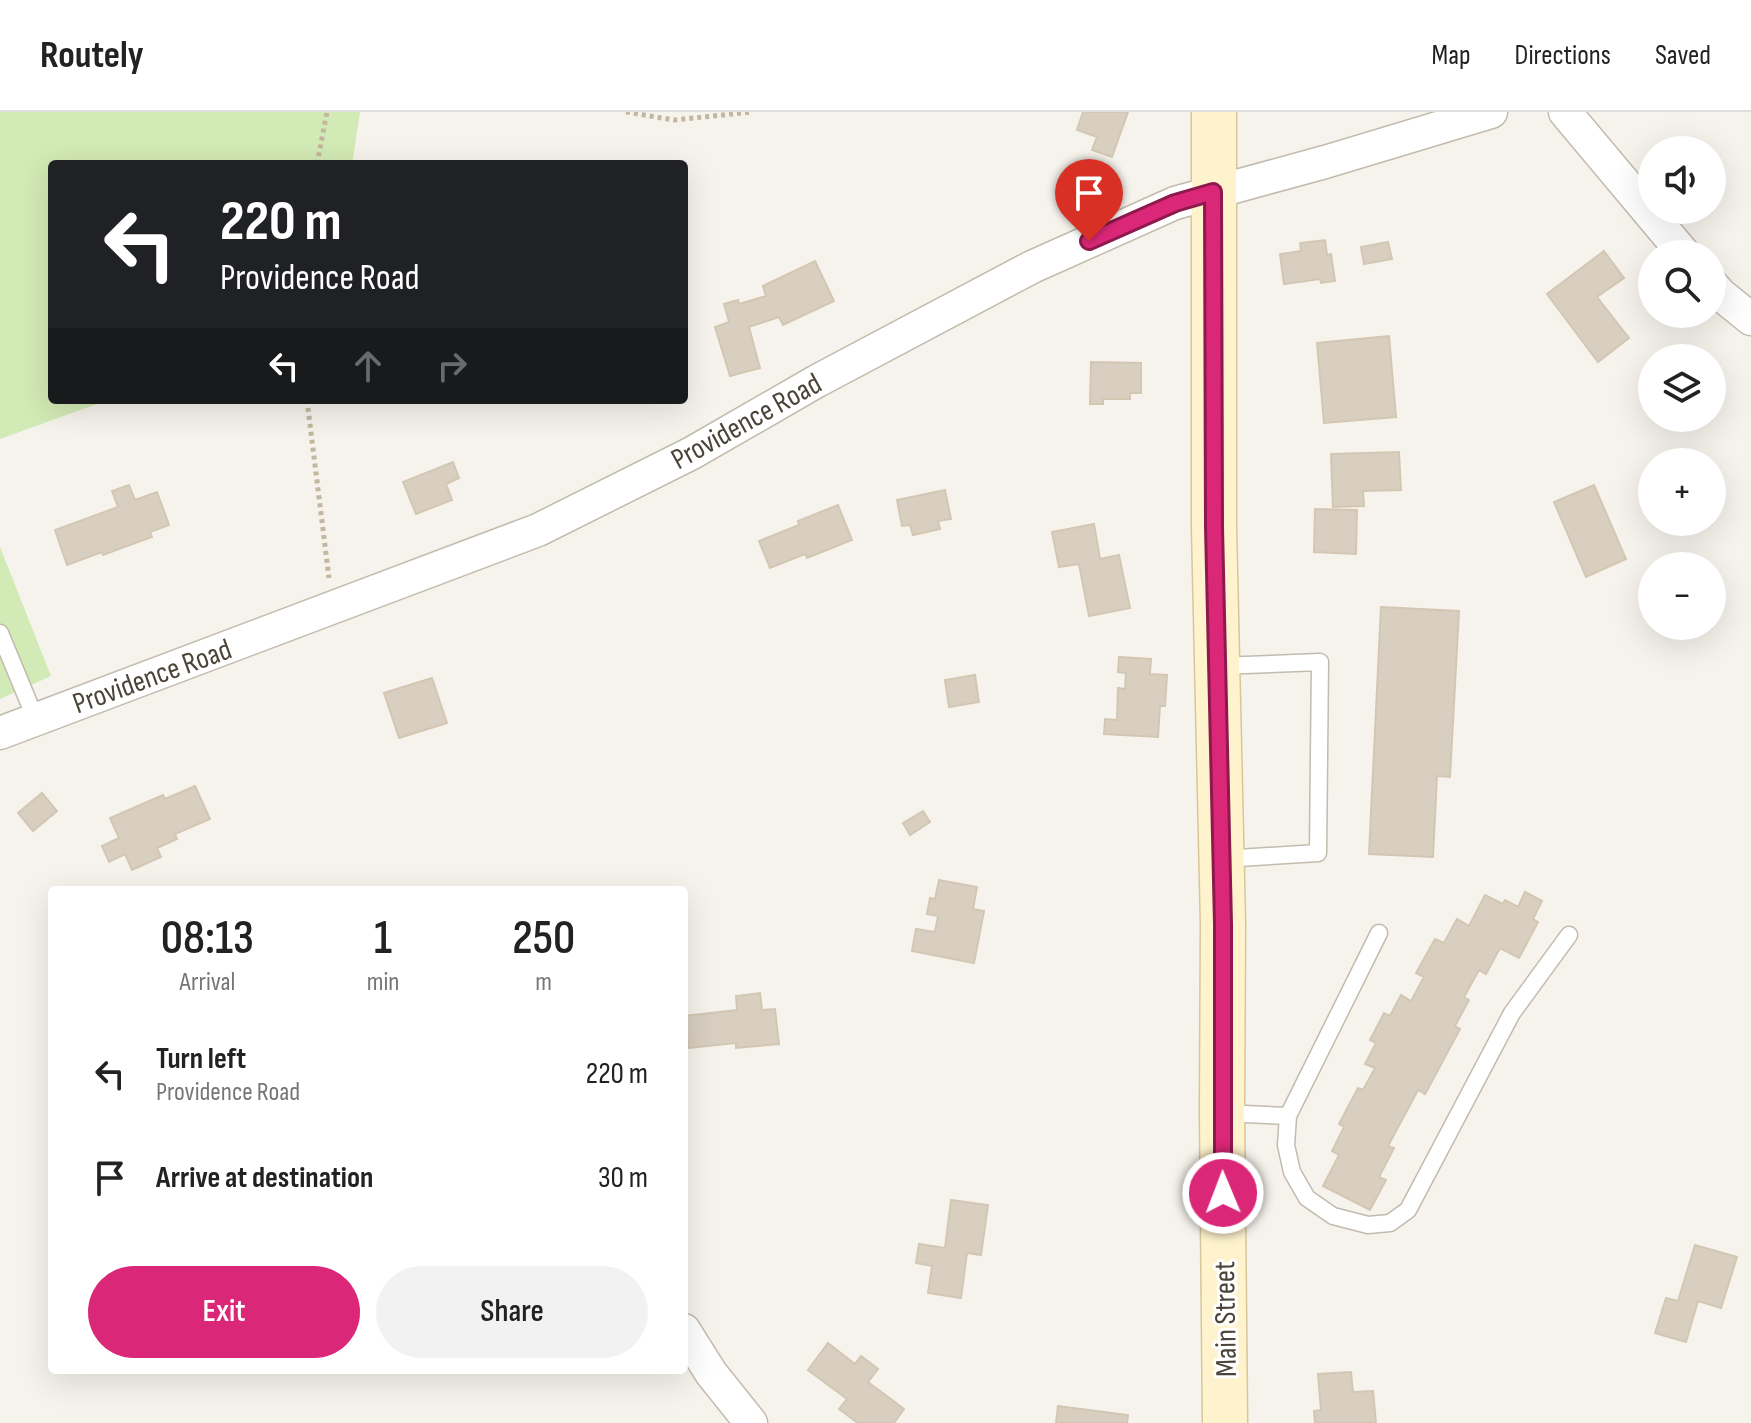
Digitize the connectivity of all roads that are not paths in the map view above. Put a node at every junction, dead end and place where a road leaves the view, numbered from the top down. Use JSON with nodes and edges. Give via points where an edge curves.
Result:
{"nodes":[{"id":1,"x":1214,"y":112,"type":"edge"},
{"id":2,"x":1491,"y":112,"type":"edge"},
{"id":3,"x":1565,"y":112,"type":"edge"},
{"id":4,"x":1213,"y":192,"type":"junction"},
{"id":5,"x":1672,"y":240,"type":"edge"},
{"id":6,"x":1726,"y":299,"type":"edge"},
{"id":7,"x":1751,"y":319,"type":"edge"},
{"id":8,"x":0,"y":633,"type":"edge"},
{"id":9,"x":1217,"y":666,"type":"junction"},
{"id":10,"x":36,"y":720,"type":"junction"},
{"id":11,"x":0,"y":733,"type":"edge"},
{"id":12,"x":1221,"y":859,"type":"junction"},
{"id":13,"x":1379,"y":933,"type":"dead end"},
{"id":14,"x":1569,"y":935,"type":"dead end"},
{"id":15,"x":1222,"y":1113,"type":"junction"},
{"id":16,"x":1288,"y":1116,"type":"junction"},
{"id":17,"x":688,"y":1336,"type":"edge"},
{"id":18,"x":751,"y":1423,"type":"edge"},
{"id":19,"x":1225,"y":1423,"type":"edge"}],
"edges":[{"from":1,"to":4,"type":"main road","name":"Main Street"},
{"from":2,"to":4,"type":"street","name":"Providence Road"},
{"from":3,"to":5,"type":"street"},
{"from":4,"to":9,"type":"main road","name":"Main Street"},
{"from":4,"to":10,"type":"street","name":"Providence Road","via":[[1175,203],[1032,267],[692,453],[538,530]]},
{"from":6,"to":7,"type":"street"},
{"from":8,"to":10,"type":"lane"},
{"from":9,"to":12,"type":"main road","name":"Main Street"},
{"from":9,"to":12,"type":"lane","via":[[1320,662],[1318,853]]},
{"from":10,"to":11,"type":"street","name":"Providence Road"},
{"from":12,"to":15,"type":"main road","name":"Main Street"},
{"from":13,"to":16,"type":"lane"},
{"from":14,"to":16,"type":"lane","via":[[1512,1013],[1408,1210],[1390,1223],[1368,1225],[1333,1216],[1307,1198],[1292,1172],[1286,1145]]},
{"from":15,"to":16,"type":"lane"},
{"from":15,"to":19,"type":"main road","name":"Main Street"},
{"from":17,"to":18,"type":"street"}]}
